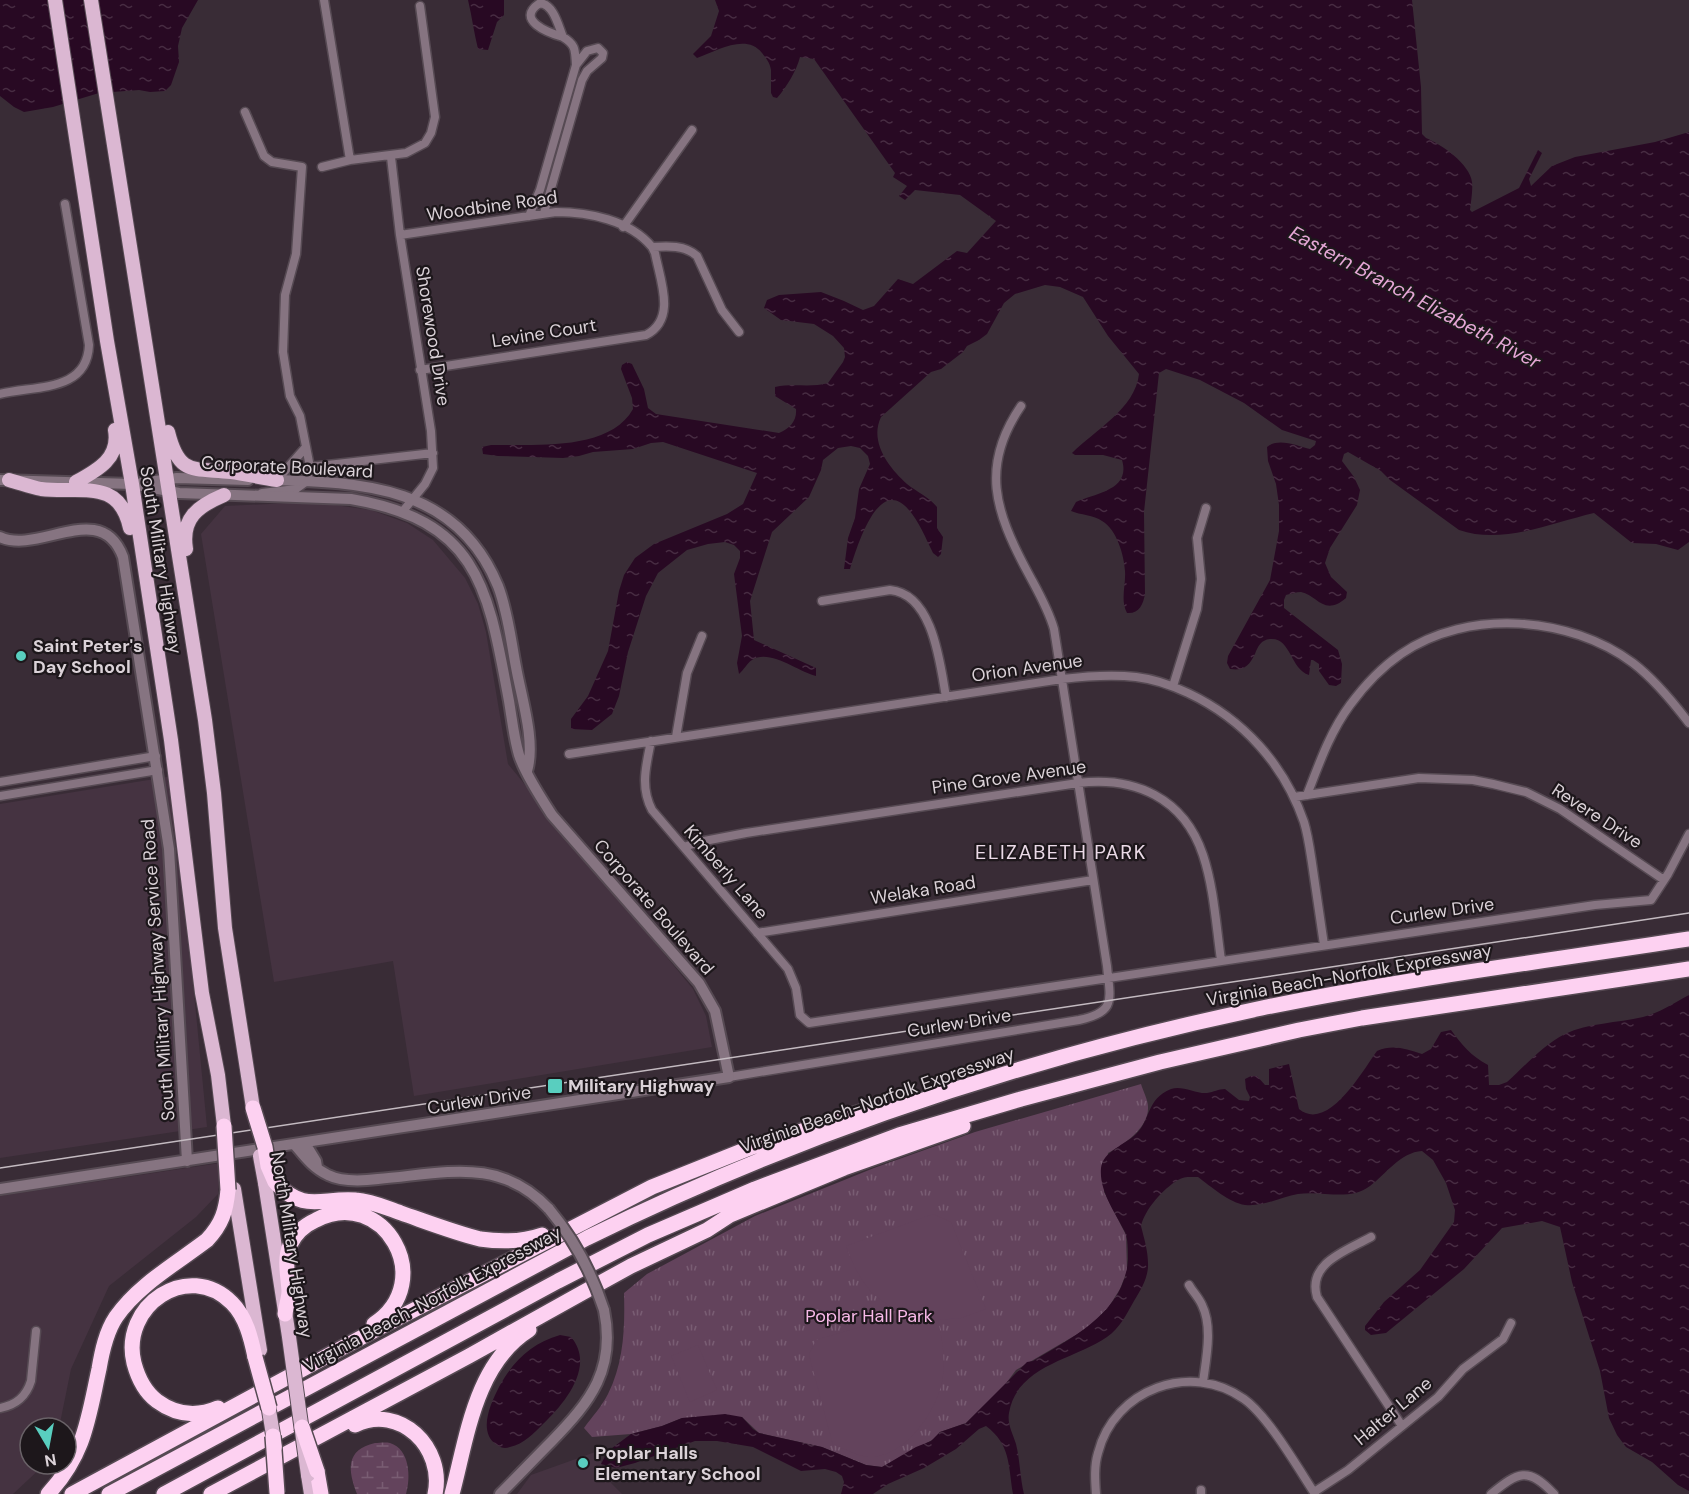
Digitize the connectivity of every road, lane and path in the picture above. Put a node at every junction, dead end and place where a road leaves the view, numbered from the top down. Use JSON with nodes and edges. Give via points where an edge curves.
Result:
{"nodes":[{"id":1,"x":55,"y":0,"type":"edge"},
{"id":2,"x":91,"y":0,"type":"edge"},
{"id":3,"x":324,"y":0,"type":"edge"},
{"id":4,"x":420,"y":6,"type":"dead end"},
{"id":5,"x":563,"y":37,"type":"dead end"},
{"id":6,"x":576,"y":65,"type":"junction"},
{"id":7,"x":245,"y":112,"type":"dead end"},
{"id":8,"x":692,"y":130,"type":"dead end"},
{"id":9,"x":391,"y":157,"type":"junction"},
{"id":10,"x":350,"y":160,"type":"junction"},
{"id":11,"x":322,"y":167,"type":"dead end"},
{"id":12,"x":65,"y":204,"type":"dead end"},
{"id":13,"x":544,"y":213,"type":"junction"},
{"id":14,"x":529,"y":216,"type":"junction"},
{"id":15,"x":623,"y":227,"type":"junction"},
{"id":16,"x":400,"y":235,"type":"junction"},
{"id":17,"x":652,"y":247,"type":"junction"},
{"id":18,"x":739,"y":332,"type":"dead end"},
{"id":19,"x":107,"y":341,"type":"junction"},
{"id":20,"x":420,"y":370,"type":"junction"},
{"id":21,"x":152,"y":376,"type":"junction"},
{"id":22,"x":0,"y":394,"type":"edge"},
{"id":23,"x":1021,"y":406,"type":"dead end"},
{"id":24,"x":306,"y":447,"type":"junction"},
{"id":25,"x":433,"y":453,"type":"junction"},
{"id":26,"x":310,"y":467,"type":"junction"},
{"id":27,"x":278,"y":480,"type":"junction"},
{"id":28,"x":307,"y":481,"type":"junction"},
{"id":29,"x":3,"y":482,"type":"edge"},
{"id":30,"x":76,"y":482,"type":"junction"},
{"id":31,"x":132,"y":484,"type":"junction"},
{"id":32,"x":169,"y":485,"type":"junction"},
{"id":33,"x":224,"y":495,"type":"junction"},
{"id":34,"x":250,"y":495,"type":"junction"},
{"id":35,"x":412,"y":499,"type":"junction"},
{"id":36,"x":1206,"y":508,"type":"dead end"},
{"id":37,"x":403,"y":511,"type":"junction"},
{"id":38,"x":0,"y":537,"type":"edge"},
{"id":39,"x":148,"y":590,"type":"junction"},
{"id":40,"x":822,"y":601,"type":"dead end"},
{"id":41,"x":702,"y":636,"type":"dead end"},
{"id":42,"x":197,"y":661,"type":"junction"},
{"id":43,"x":1062,"y":679,"type":"junction"},
{"id":44,"x":1173,"y":686,"type":"junction"},
{"id":45,"x":946,"y":697,"type":"junction"},
{"id":46,"x":1689,"y":723,"type":"edge"},
{"id":47,"x":676,"y":737,"type":"junction"},
{"id":48,"x":651,"y":741,"type":"junction"},
{"id":49,"x":569,"y":754,"type":"dead end"},
{"id":50,"x":156,"y":756,"type":"junction"},
{"id":51,"x":89,"y":767,"type":"junction"},
{"id":52,"x":158,"y":770,"type":"junction"},
{"id":53,"x":527,"y":771,"type":"junction"},
{"id":54,"x":92,"y":781,"type":"junction"},
{"id":55,"x":0,"y":782,"type":"edge"},
{"id":56,"x":1078,"y":783,"type":"junction"},
{"id":57,"x":1307,"y":795,"type":"junction"},
{"id":58,"x":0,"y":796,"type":"edge"},
{"id":59,"x":1294,"y":797,"type":"junction"},
{"id":60,"x":1689,"y":834,"type":"edge"},
{"id":61,"x":684,"y":848,"type":"junction"},
{"id":62,"x":1093,"y":880,"type":"junction"},
{"id":63,"x":1664,"y":880,"type":"junction"},
{"id":64,"x":757,"y":933,"type":"junction"},
{"id":65,"x":1689,"y":939,"type":"edge"},
{"id":66,"x":1324,"y":945,"type":"junction"},
{"id":67,"x":1221,"y":960,"type":"junction"},
{"id":68,"x":1689,"y":969,"type":"edge"},
{"id":69,"x":1108,"y":978,"type":"junction"},
{"id":70,"x":802,"y":1019,"type":"joint"},
{"id":71,"x":729,"y":1077,"type":"junction"},
{"id":72,"x":1101,"y":1078,"type":"junction"},
{"id":73,"x":967,"y":1087,"type":"junction"},
{"id":74,"x":252,"y":1102,"type":"joint"},
{"id":75,"x":224,"y":1126,"type":"joint"},
{"id":76,"x":300,"y":1144,"type":"junction"},
{"id":77,"x":187,"y":1161,"type":"junction"},
{"id":78,"x":270,"y":1183,"type":"junction"},
{"id":79,"x":0,"y":1190,"type":"edge"},
{"id":80,"x":231,"y":1190,"type":"junction"},
{"id":81,"x":609,"y":1208,"type":"junction"},
{"id":82,"x":1371,"y":1237,"type":"dead end"},
{"id":83,"x":1189,"y":1285,"type":"dead end"},
{"id":84,"x":582,"y":1293,"type":"junction"},
{"id":85,"x":285,"y":1314,"type":"junction"},
{"id":86,"x":1511,"y":1323,"type":"dead end"},
{"id":87,"x":36,"y":1330,"type":"dead end"},
{"id":88,"x":257,"y":1354,"type":"junction"},
{"id":89,"x":330,"y":1355,"type":"junction"},
{"id":90,"x":284,"y":1380,"type":"junction"},
{"id":91,"x":1203,"y":1382,"type":"junction"},
{"id":92,"x":269,"y":1407,"type":"joint"},
{"id":93,"x":0,"y":1408,"type":"edge"},
{"id":94,"x":1402,"y":1426,"type":"junction"},
{"id":95,"x":302,"y":1427,"type":"joint"},
{"id":96,"x":273,"y":1436,"type":"joint"},
{"id":97,"x":291,"y":1451,"type":"junction"},
{"id":98,"x":255,"y":1470,"type":"junction"},
{"id":99,"x":313,"y":1473,"type":"junction"},
{"id":100,"x":279,"y":1493,"type":"edge"},
{"id":101,"x":1315,"y":1493,"type":"edge"},
{"id":102,"x":48,"y":1494,"type":"edge"},
{"id":103,"x":72,"y":1494,"type":"edge"},
{"id":104,"x":109,"y":1494,"type":"edge"},
{"id":105,"x":164,"y":1494,"type":"edge"},
{"id":106,"x":211,"y":1494,"type":"edge"},
{"id":107,"x":222,"y":1494,"type":"edge"},
{"id":108,"x":311,"y":1494,"type":"edge"},
{"id":109,"x":321,"y":1494,"type":"edge"},
{"id":110,"x":435,"y":1494,"type":"edge"},
{"id":111,"x":452,"y":1494,"type":"edge"},
{"id":112,"x":500,"y":1494,"type":"edge"},
{"id":113,"x":1096,"y":1494,"type":"edge"},
{"id":114,"x":1491,"y":1494,"type":"edge"},
{"id":115,"x":1554,"y":1494,"type":"edge"}],
"edges":[{"from":1,"to":19,"type":"main road","name":"South Military Highway"},
{"from":2,"to":21,"type":"main road","name":"South Military Highway"},
{"from":3,"to":10,"type":"street"},
{"from":4,"to":9,"type":"street","via":[[435,117],[425,143]]},
{"from":5,"to":6,"type":"street","via":[[574,46]]},
{"from":6,"to":13,"type":"street","via":[[593,48],[603,53],[582,80]]},
{"from":6,"to":14,"type":"street"},
{"from":7,"to":24,"type":"street","via":[[264,156],[272,162],[302,167],[296,254],[285,295],[283,341],[290,396],[300,416]]},
{"from":8,"to":15,"type":"street"},
{"from":9,"to":10,"type":"street"},
{"from":9,"to":16,"type":"street","name":"Shorewood Drive"},
{"from":10,"to":11,"type":"street"},
{"from":12,"to":22,"type":"street","via":[[90,345],[86,362],[76,376],[62,383]]},
{"from":13,"to":14,"type":"street","name":"Woodbine Road"},
{"from":13,"to":15,"type":"street","name":"Woodbine Road","via":[[576,212]]},
{"from":14,"to":16,"type":"street","name":"Woodbine Road"},
{"from":15,"to":17,"type":"street","name":"Woodbine Road"},
{"from":16,"to":20,"type":"street","name":"Shorewood Drive"},
{"from":17,"to":18,"type":"street","via":[[682,248],[698,256],[722,310]]},
{"from":17,"to":20,"type":"street","name":"Levine Court","via":[[664,316],[646,334]]},
{"from":19,"to":30,"type":"main road","via":[[115,446],[100,468]]},
{"from":19,"to":31,"type":"main road","name":"South Military Highway"},
{"from":20,"to":25,"type":"street","name":"Shorewood Drive"},
{"from":21,"to":27,"type":"main road","via":[[172,447],[186,466]]},
{"from":21,"to":32,"type":"main road","name":"South Military Highway"},
{"from":23,"to":43,"type":"street","via":[[998,454],[997,493],[1006,528],[1050,614]]},
{"from":24,"to":26,"type":"street"},
{"from":24,"to":27,"type":"street"},
{"from":25,"to":26,"type":"street"},
{"from":25,"to":35,"type":"street","name":"Shorewood Drive","via":[[433,468]]},
{"from":26,"to":28,"type":"street"},
{"from":27,"to":28,"type":"street","name":"Corporate Boulevard"},
{"from":27,"to":32,"type":"street","name":"Corporate Boulevard"},
{"from":28,"to":34,"type":"street","via":[[293,490]]},
{"from":28,"to":35,"type":"street","name":"Corporate Boulevard","via":[[369,487]]},
{"from":29,"to":30,"type":"street","name":"Corporate Boulevard"},
{"from":29,"to":39,"type":"main road","via":[[109,494],[127,513]]},
{"from":30,"to":31,"type":"street","name":"Corporate Boulevard"},
{"from":31,"to":32,"type":"street","name":"Corporate Boulevard"},
{"from":31,"to":39,"type":"main road","name":"South Military Highway"},
{"from":32,"to":33,"type":"street","name":"Corporate Boulevard"},
{"from":32,"to":42,"type":"main road","name":"South Military Highway"},
{"from":33,"to":34,"type":"street","name":"Corporate Boulevard"},
{"from":33,"to":42,"type":"main road","via":[[199,507],[185,530],[195,599]]},
{"from":34,"to":37,"type":"street","name":"Corporate Boulevard","via":[[351,499]]},
{"from":35,"to":37,"type":"street","name":"Shorewood Drive"},
{"from":35,"to":53,"type":"street","name":"Corporate Boulevard","via":[[440,513],[471,542],[498,587],[529,737]]},
{"from":36,"to":44,"type":"street","via":[[1197,538],[1201,579],[1197,609]]},
{"from":37,"to":53,"type":"street","name":"Corporate Boulevard","via":[[443,535],[477,575],[492,617],[519,756]]},
{"from":38,"to":50,"type":"street","name":"South Military Highway Service Road","via":[[26,541],[94,530],[116,543],[123,557]]},
{"from":39,"to":75,"type":"main road","name":"South Military Highway","via":[[202,993]]},
{"from":40,"to":45,"type":"street","via":[[890,590],[911,597],[933,634]]},
{"from":41,"to":47,"type":"street","via":[[687,673]]},
{"from":42,"to":74,"type":"main road","name":"South Military Highway","via":[[214,793],[225,928]]},
{"from":43,"to":44,"type":"street","name":"Orion Avenue","via":[[1092,675],[1137,677]]},
{"from":43,"to":45,"type":"street","name":"Orion Avenue"},
{"from":43,"to":56,"type":"street"},
{"from":44,"to":59,"type":"street","name":"Orion Avenue","via":[[1209,703],[1243,728],[1267,753]]},
{"from":45,"to":47,"type":"street","name":"Orion Avenue"},
{"from":46,"to":57,"type":"street","via":[[1634,664],[1592,640],[1563,630],[1522,624],[1470,627],[1414,646],[1363,689],[1330,738]]},
{"from":47,"to":48,"type":"street","name":"Orion Avenue"},
{"from":48,"to":49,"type":"street","name":"Orion Avenue"},
{"from":48,"to":61,"type":"street","name":"Kimberly Lane","via":[[644,781],[646,800]]},
{"from":50,"to":51,"type":"street"},
{"from":50,"to":52,"type":"street","name":"South Military Highway Service Road"},
{"from":51,"to":54,"type":"street"},
{"from":51,"to":55,"type":"street"},
{"from":52,"to":54,"type":"street"},
{"from":52,"to":77,"type":"street","name":"South Military Highway Service Road","via":[[173,894]]},
{"from":53,"to":71,"type":"street","name":"Corporate Boulevard","via":[[552,815],[704,991],[718,1021]]},
{"from":54,"to":58,"type":"street"},
{"from":56,"to":61,"type":"street","name":"Pine Grove Avenue","via":[[746,833]]},
{"from":56,"to":62,"type":"street"},
{"from":56,"to":67,"type":"street","name":"Pine Grove Avenue","via":[[1105,781],[1134,786],[1156,795],[1180,814],[1207,870]]},
{"from":57,"to":59,"type":"street","name":"Revere Drive"},
{"from":57,"to":63,"type":"street","name":"Revere Drive","via":[[1419,778],[1493,784],[1526,792],[1560,809]]},
{"from":59,"to":66,"type":"street","name":"Orion Avenue","via":[[1307,834]]},
{"from":60,"to":63,"type":"street","name":"Curlew Drive"},
{"from":61,"to":64,"type":"street","name":"Kimberly Lane"},
{"from":62,"to":64,"type":"street","name":"Welaka Road"},
{"from":62,"to":69,"type":"street"},
{"from":63,"to":66,"type":"street","name":"Curlew Drive","via":[[1651,900]]},
{"from":64,"to":70,"type":"street","name":"Kimberly Lane","via":[[793,978]]},
{"from":65,"to":73,"type":"highway","name":"Virginia Beach-Norfolk Expressway","via":[[1262,1008],[1123,1041]]},
{"from":66,"to":67,"type":"street","name":"Curlew Drive"},
{"from":67,"to":69,"type":"street","name":"Curlew Drive"},
{"from":68,"to":72,"type":"highway","via":[[1362,1018],[1216,1048]]},
{"from":69,"to":70,"type":"street","name":"Curlew Drive","via":[[816,1024]]},
{"from":69,"to":71,"type":"street","name":"Curlew Drive","via":[[1109,1005],[1091,1017]]},
{"from":71,"to":76,"type":"street","name":"Curlew Drive"},
{"from":72,"to":84,"type":"highway","via":[[899,1147],[730,1215]]},
{"from":72,"to":105,"type":"highway","via":[[899,1135],[690,1216],[578,1271]]},
{"from":73,"to":81,"type":"highway","via":[[882,1105],[762,1144]]},
{"from":73,"to":104,"type":"highway","name":"Virginia Beach-Norfolk Expressway","via":[[791,1148],[656,1204],[459,1305]]},
{"from":74,"to":78,"type":"highway","bridge":true},
{"from":75,"to":80,"type":"highway","bridge":true},
{"from":76,"to":77,"type":"street","name":"Curlew Drive"},
{"from":76,"to":112,"type":"street","bridge":true,"via":[[310,1165],[335,1178],[367,1180],[458,1171],[508,1179],[549,1209],[582,1256],[604,1310],[608,1335],[603,1369],[591,1396]]},
{"from":77,"to":79,"type":"street","name":"Curlew Drive"},
{"from":78,"to":81,"type":"highway","via":[[302,1200],[369,1202],[495,1241],[533,1238]]},
{"from":78,"to":85,"type":"main road","name":"North Military Highway"},
{"from":80,"to":88,"type":"main road"},
{"from":80,"to":102,"type":"highway","via":[[224,1217],[214,1233],[137,1293],[116,1317],[104,1345],[80,1449]]},
{"from":81,"to":89,"type":"highway"},
{"from":82,"to":94,"type":"street","via":[[1325,1263],[1316,1275],[1315,1290]]},
{"from":83,"to":91,"type":"street","via":[[1202,1304],[1207,1321]]},
{"from":84,"to":97,"type":"highway"},
{"from":84,"to":111,"type":"highway","via":[[521,1335],[491,1371],[477,1402]]},
{"from":85,"to":89,"type":"highway","via":[[289,1247],[300,1231],[328,1215],[348,1213],[369,1218],[386,1231],[402,1260],[403,1281],[397,1299],[383,1318]]},
{"from":85,"to":95,"type":"main road","name":"North Military Highway","bridge":true},
{"from":86,"to":94,"type":"street","name":"Halter Lane","via":[[1503,1339],[1463,1369],[1438,1397]]},
{"from":87,"to":93,"type":"street","via":[[29,1389],[17,1402]]},
{"from":88,"to":90,"type":"highway","via":[[239,1311],[222,1294],[200,1286],[179,1287],[155,1298],[140,1317],[133,1335],[139,1379],[154,1398],[179,1412],[214,1410]]},
{"from":88,"to":92,"type":"highway","bridge":true},
{"from":89,"to":90,"type":"highway"},
{"from":90,"to":103,"type":"highway"},
{"from":91,"to":101,"type":"street","via":[[1230,1391],[1255,1408]]},
{"from":91,"to":113,"type":"street","via":[[1160,1386],[1128,1404],[1110,1426],[1098,1451]]},
{"from":92,"to":96,"type":"main road","bridge":true},
{"from":94,"to":101,"type":"street","name":"Halter Lane"},
{"from":95,"to":99,"type":"highway","bridge":true},
{"from":96,"to":100,"type":"highway","bridge":true},
{"from":97,"to":98,"type":"highway"},
{"from":97,"to":110,"type":"highway","via":[[362,1422],[393,1420],[412,1430],[427,1446],[436,1468]]},
{"from":98,"to":106,"type":"highway"},
{"from":98,"to":107,"type":"highway"},
{"from":99,"to":108,"type":"main road"},
{"from":99,"to":109,"type":"highway"},
{"from":114,"to":115,"type":"street","via":[[1510,1478],[1522,1474],[1539,1479]]}]}
